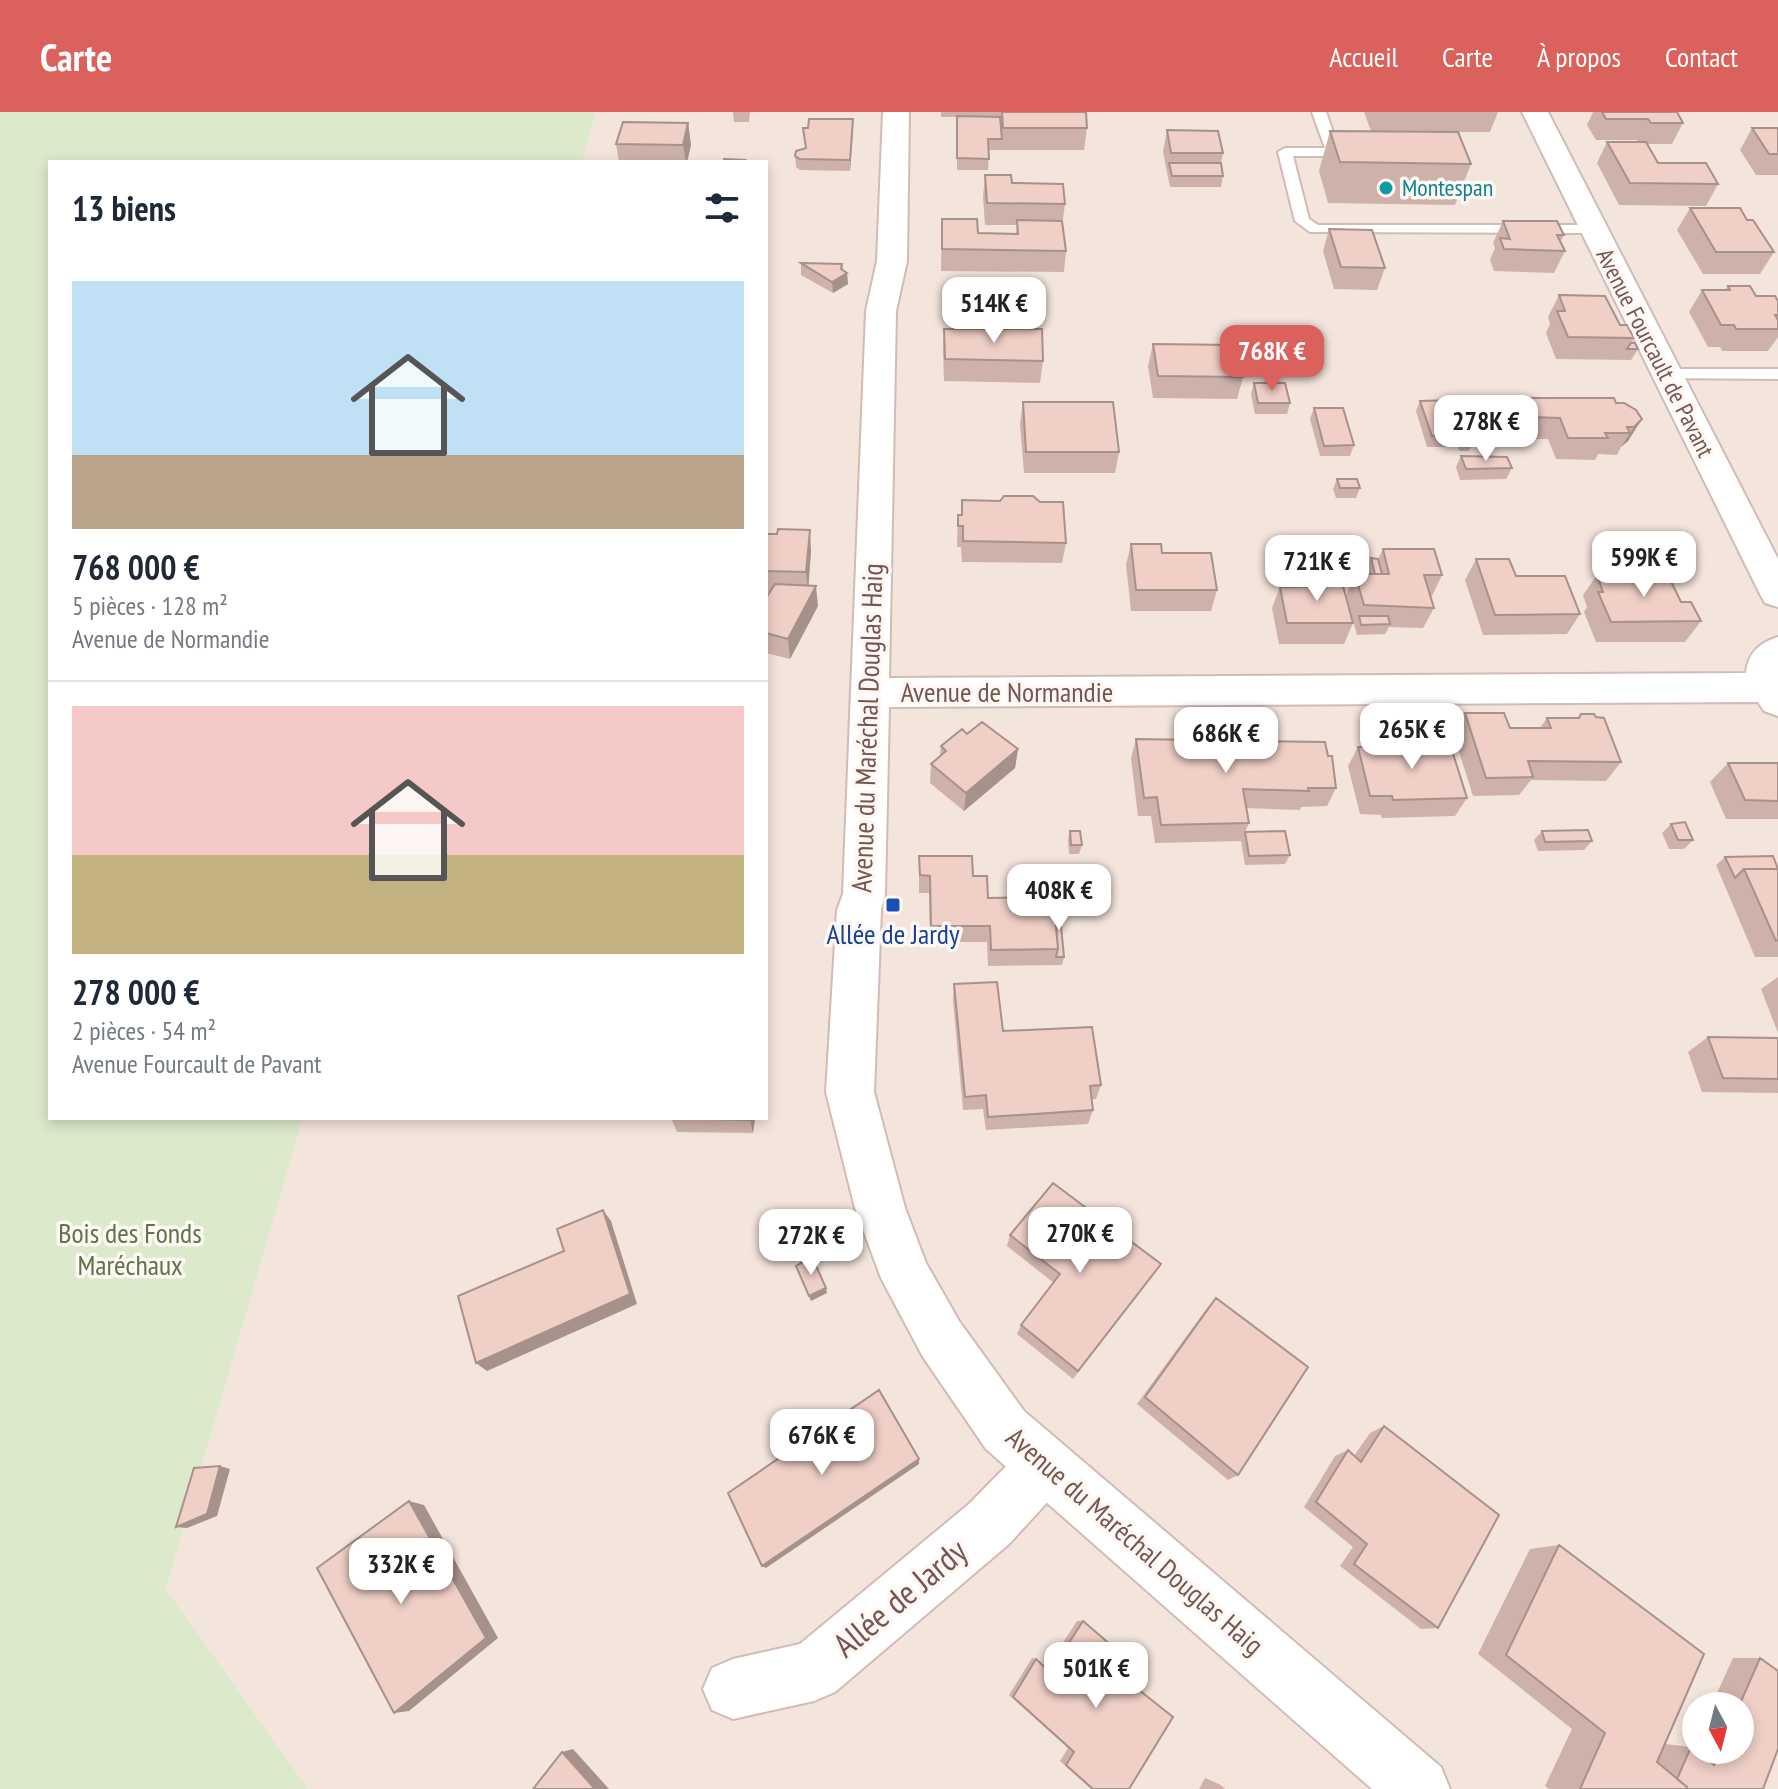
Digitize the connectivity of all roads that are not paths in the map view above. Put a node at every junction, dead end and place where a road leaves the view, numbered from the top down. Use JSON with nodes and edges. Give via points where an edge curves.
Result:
{"nodes":[{"id":1,"x":896,"y":112,"type":"edge"},
{"id":2,"x":1319,"y":112,"type":"edge"},
{"id":3,"x":1535,"y":112,"type":"edge"},
{"id":4,"x":1592,"y":229,"type":"junction"},
{"id":5,"x":1665,"y":374,"type":"junction"},
{"id":6,"x":1778,"y":374,"type":"edge"},
{"id":7,"x":1778,"y":594,"type":"edge"},
{"id":8,"x":1775,"y":680,"type":"edge"},
{"id":9,"x":870,"y":693,"type":"junction"},
{"id":10,"x":1044,"y":1466,"type":"junction"},
{"id":11,"x":733,"y":1689,"type":"dead end"},
{"id":12,"x":1419,"y":1789,"type":"edge"}],
"edges":[{"from":1,"to":9,"type":"street","name":"Avenue du Maréchal Douglas Haig","via":[[892,261],[881,311]]},
{"from":2,"to":4,"type":"lane","via":[[1333,152],[1285,152],[1302,221],[1315,229]]},
{"from":3,"to":4,"type":"street","name":"Avenue Fourcault de Pavant"},
{"from":4,"to":5,"type":"street","name":"Avenue Fourcault de Pavant"},
{"from":5,"to":6,"type":"lane"},
{"from":5,"to":7,"type":"street","name":"Avenue Fourcault de Pavant"},
{"from":8,"to":9,"type":"street","name":"Avenue de Normandie"},
{"from":9,"to":10,"type":"street","name":"Avenue du Maréchal Douglas Haig","via":[[864,894],[850,1039],[850,1092],[863,1150],[906,1278],[1005,1430]]},
{"from":10,"to":11,"type":"street","name":"Allée de Jardy","via":[[989,1524],[814,1671]]},
{"from":10,"to":12,"type":"street","name":"Avenue du Maréchal Douglas Haig"}]}
